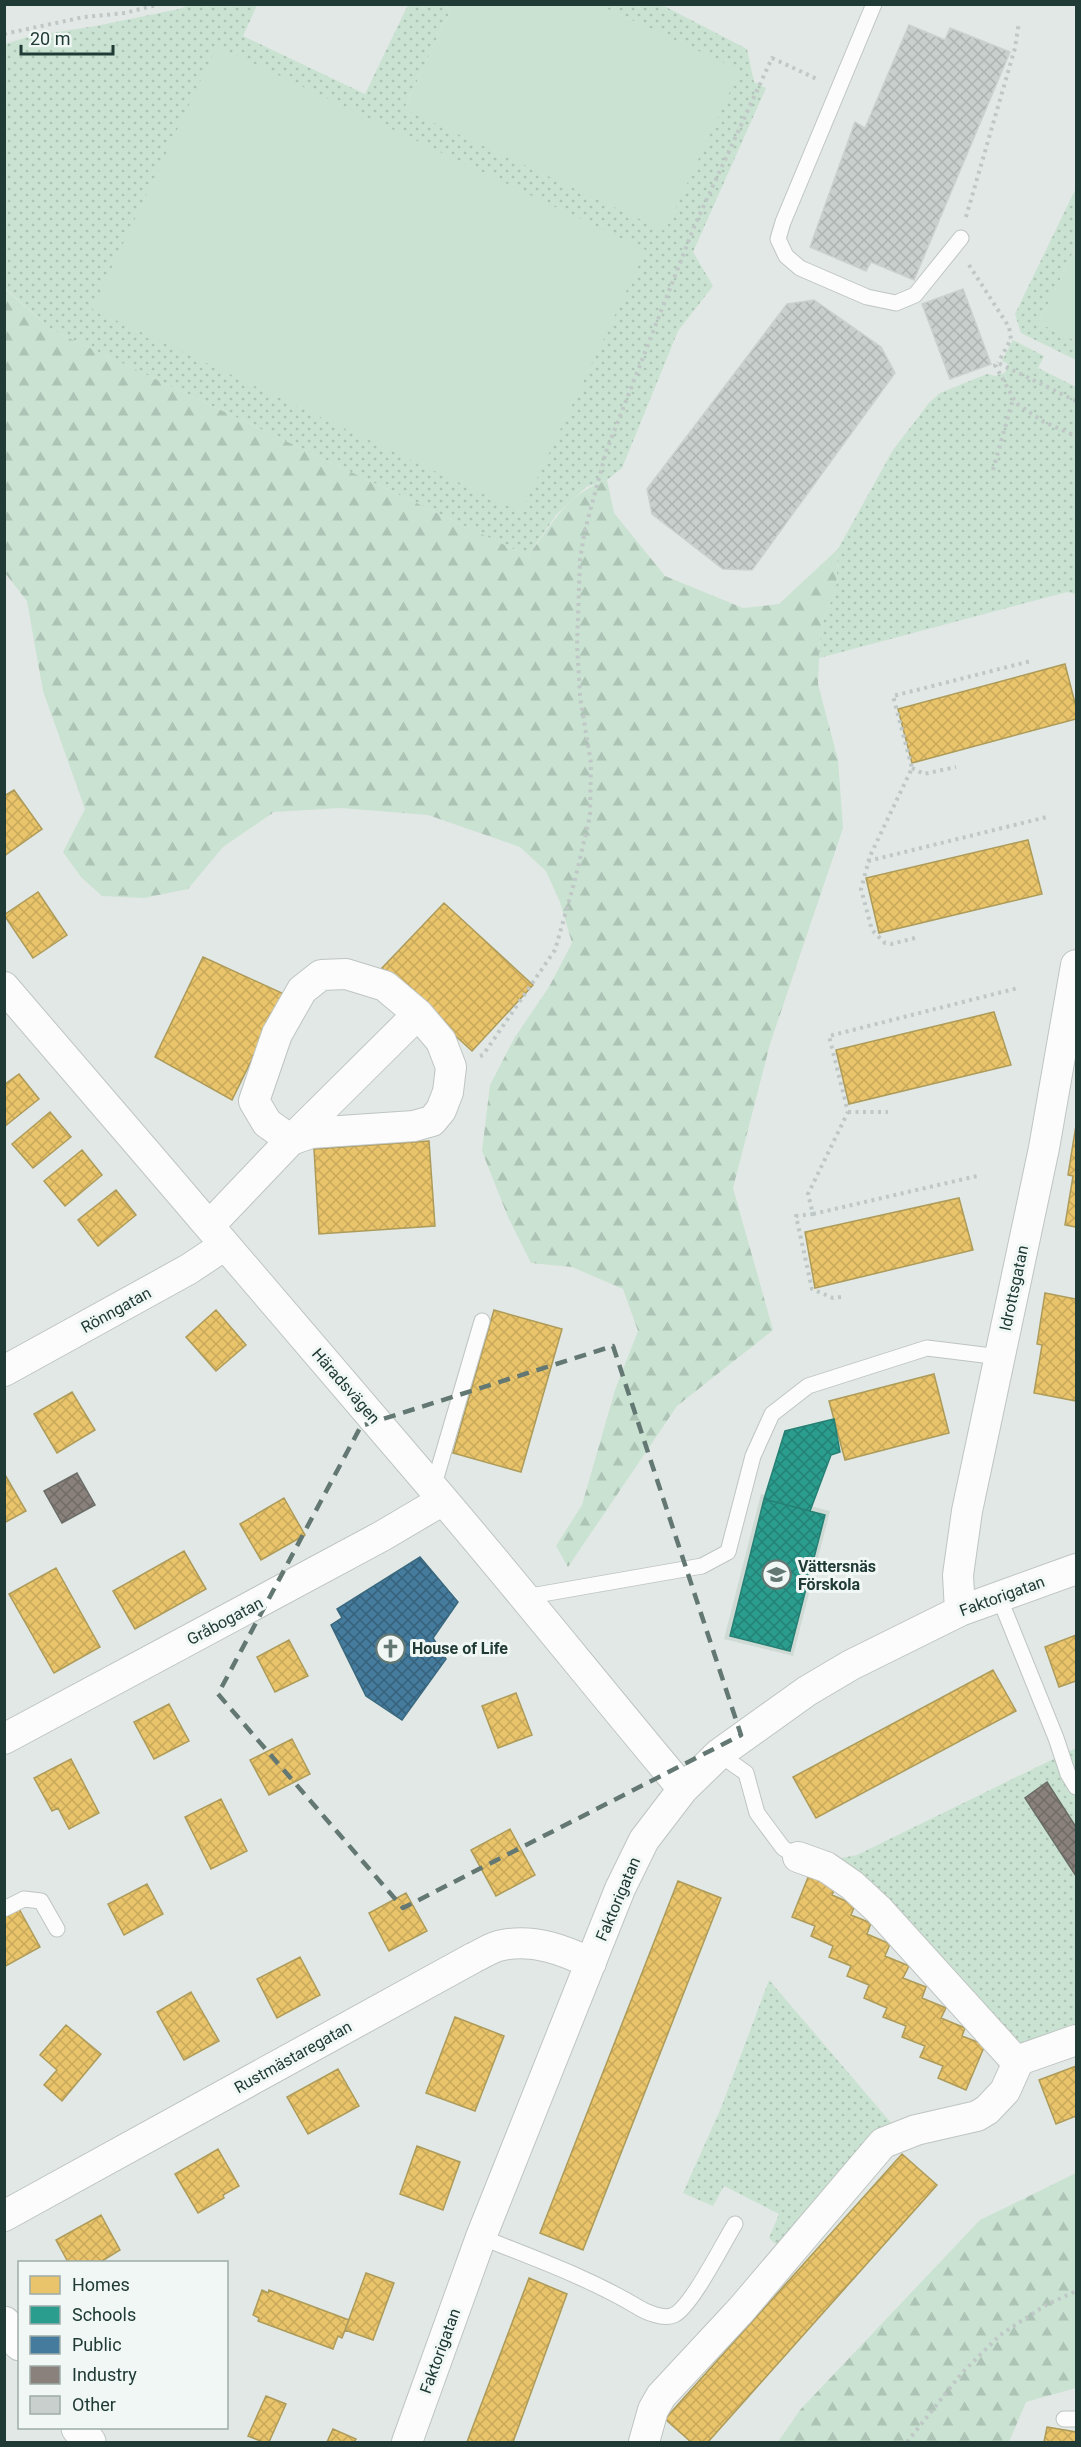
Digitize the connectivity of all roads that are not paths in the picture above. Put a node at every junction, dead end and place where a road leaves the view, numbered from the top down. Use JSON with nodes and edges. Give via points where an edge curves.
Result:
{"nodes":[{"id":1,"x":874,"y":4,"type":"edge"},
{"id":2,"x":961,"y":238,"type":"road end"},
{"id":3,"x":1077,"y":965,"type":"edge"},
{"id":4,"x":4,"y":987,"type":"edge"},
{"id":5,"x":418,"y":1014,"type":"junction"},
{"id":6,"x":291,"y":1140,"type":"junction"},
{"id":7,"x":217,"y":1235,"type":"junction"},
{"id":8,"x":482,"y":1321,"type":"dead end"},
{"id":9,"x":1000,"y":1357,"type":"junction"},
{"id":10,"x":4,"y":1371,"type":"edge"},
{"id":11,"x":438,"y":1494,"type":"junction"},
{"id":12,"x":1077,"y":1569,"type":"edge"},
{"id":13,"x":525,"y":1597,"type":"junction"},
{"id":14,"x":999,"y":1597,"type":"junction"},
{"id":15,"x":960,"y":1611,"type":"junction"},
{"id":16,"x":4,"y":1739,"type":"edge"},
{"id":17,"x":719,"y":1754,"type":"junction"},
{"id":18,"x":1077,"y":1787,"type":"edge"},
{"id":19,"x":683,"y":1789,"type":"junction"},
{"id":20,"x":798,"y":1857,"type":"joint"},
{"id":21,"x":4,"y":1910,"type":"edge"},
{"id":22,"x":57,"y":1929,"type":"dead end"},
{"id":23,"x":591,"y":1963,"type":"junction"},
{"id":24,"x":1077,"y":2040,"type":"edge"},
{"id":25,"x":1019,"y":2060,"type":"junction"},
{"id":26,"x":4,"y":2216,"type":"edge"},
{"id":27,"x":735,"y":2223,"type":"dead end"},
{"id":28,"x":481,"y":2237,"type":"junction"},
{"id":29,"x":4,"y":2323,"type":"edge"},
{"id":30,"x":18,"y":2341,"type":"edge"},
{"id":31,"x":79,"y":2429,"type":"edge"},
{"id":32,"x":89,"y":2442,"type":"edge"},
{"id":33,"x":407,"y":2442,"type":"edge"},
{"id":34,"x":644,"y":2442,"type":"edge"}],
"edges":[{"from":1,"to":2,"type":"lane","via":[[778,240],[786,256],[800,268],[857,292],[896,303],[915,295]]},
{"from":3,"to":9,"type":"street","name":"Idrottsgatan"},
{"from":4,"to":7,"type":"street","name":"Häradsvägen"},
{"from":5,"to":6,"type":"street","name":"Rönngatan"},
{"from":5,"to":6,"type":"street","via":[[441,1041],[451,1067],[448,1092],[432,1121],[414,1126],[311,1133]]},
{"from":5,"to":6,"type":"street","via":[[385,986],[346,974],[321,975],[302,990],[277,1034],[254,1101],[267,1123]]},
{"from":6,"to":7,"type":"street","name":"Rönngatan"},
{"from":7,"to":10,"type":"street","name":"Rönngatan","via":[[189,1269]]},
{"from":7,"to":11,"type":"street","name":"Häradsvägen"},
{"from":8,"to":11,"type":"lane"},
{"from":9,"to":13,"type":"lane","via":[[927,1348],[808,1386],[772,1414],[753,1456],[728,1552],[702,1566]]},
{"from":9,"to":15,"type":"street","name":"Idrottsgatan","via":[[967,1511],[958,1575]]},
{"from":11,"to":13,"type":"street","name":"Häradsvägen"},
{"from":11,"to":16,"type":"street","name":"Gråbogatan","via":[[381,1536]]},
{"from":12,"to":14,"type":"street","name":"Faktorigatan"},
{"from":13,"to":19,"type":"street","name":"Häradsvägen"},
{"from":14,"to":15,"type":"street","name":"Faktorigatan"},
{"from":14,"to":18,"type":"lane","via":[[1068,1774]]},
{"from":15,"to":17,"type":"street","name":"Faktorigatan","via":[[842,1670]]},
{"from":17,"to":19,"type":"street","name":"Faktorigatan"},
{"from":17,"to":20,"type":"lane","via":[[746,1773],[757,1813],[783,1848]]},
{"from":19,"to":23,"type":"street","name":"Faktorigatan","via":[[644,1840]]},
{"from":20,"to":25,"type":"street","via":[[826,1867],[852,1885]]},
{"from":21,"to":22,"type":"lane","via":[[24,1899],[41,1901]]},
{"from":23,"to":26,"type":"street","name":"Rustmästaregatan","via":[[560,1949],[531,1943],[502,1945]]},
{"from":23,"to":28,"type":"street","name":"Faktorigatan"},
{"from":24,"to":25,"type":"street"},
{"from":25,"to":34,"type":"street","via":[[1005,2091],[987,2110],[883,2143],[741,2310],[661,2396]]},
{"from":27,"to":28,"type":"lane","via":[[681,2311],[672,2317],[640,2309],[604,2287]]},
{"from":28,"to":33,"type":"street","name":"Faktorigatan"},
{"from":29,"to":30,"type":"street"},
{"from":31,"to":32,"type":"street"}]}
